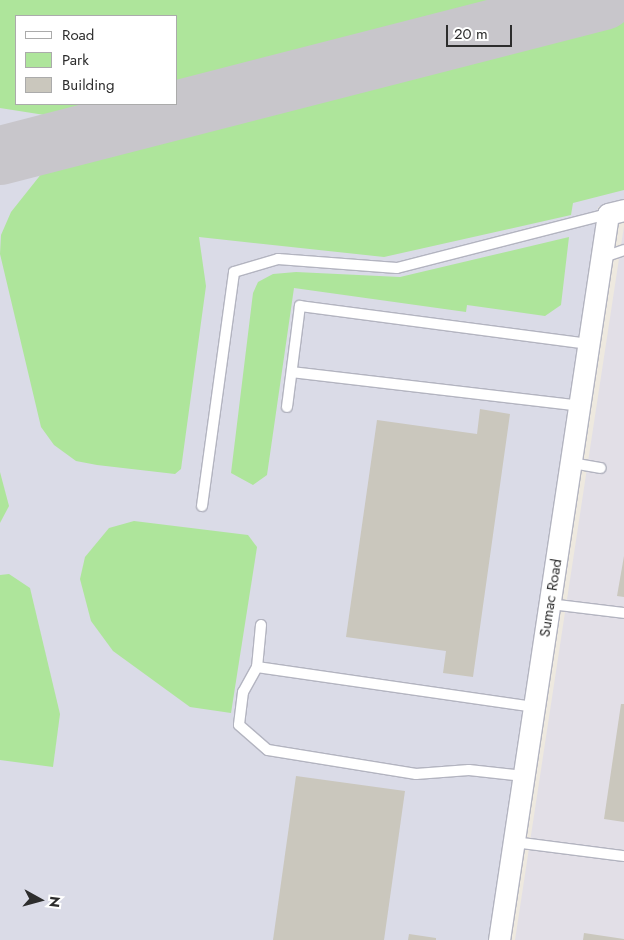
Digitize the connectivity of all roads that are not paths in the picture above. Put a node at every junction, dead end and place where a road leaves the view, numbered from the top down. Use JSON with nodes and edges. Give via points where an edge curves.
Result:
{"nodes":[{"id":1,"x":616,"y":212,"type":"edge"},
{"id":2,"x":624,"y":250,"type":"edge"},
{"id":3,"x":604,"y":257,"type":"junction"},
{"id":4,"x":590,"y":344,"type":"junction"},
{"id":5,"x":292,"y":372,"type":"junction"},
{"id":6,"x":581,"y":406,"type":"junction"},
{"id":7,"x":287,"y":407,"type":"dead end"},
{"id":8,"x":572,"y":464,"type":"junction"},
{"id":9,"x":601,"y":468,"type":"dead end"},
{"id":10,"x":202,"y":506,"type":"dead end"},
{"id":11,"x":550,"y":604,"type":"junction"},
{"id":12,"x":624,"y":613,"type":"edge"},
{"id":13,"x":261,"y":625,"type":"dead end"},
{"id":14,"x":257,"y":668,"type":"junction"},
{"id":15,"x":535,"y":707,"type":"junction"},
{"id":16,"x":524,"y":776,"type":"junction"},
{"id":17,"x":514,"y":842,"type":"junction"},
{"id":18,"x":624,"y":856,"type":"edge"},
{"id":19,"x":499,"y":940,"type":"edge"}],
"edges":[{"from":1,"to":3,"type":"street","name":"Sumac Road"},
{"from":1,"to":10,"type":"lane","via":[[397,268],[278,260],[234,272]]},
{"from":2,"to":3,"type":"lane"},
{"from":3,"to":4,"type":"street","name":"Sumac Road"},
{"from":4,"to":5,"type":"lane","via":[[300,306]]},
{"from":4,"to":6,"type":"street","name":"Sumac Road"},
{"from":5,"to":6,"type":"lane"},
{"from":5,"to":7,"type":"lane"},
{"from":6,"to":8,"type":"street","name":"Sumac Road"},
{"from":8,"to":9,"type":"lane"},
{"from":8,"to":11,"type":"street","name":"Sumac Road"},
{"from":11,"to":12,"type":"lane"},
{"from":11,"to":15,"type":"street","name":"Sumac Road"},
{"from":13,"to":14,"type":"lane"},
{"from":14,"to":15,"type":"lane"},
{"from":14,"to":16,"type":"lane","via":[[243,692],[239,725],[268,750],[416,774],[469,770]]},
{"from":15,"to":16,"type":"street","name":"Sumac Road"},
{"from":16,"to":17,"type":"street","name":"Sumac Road"},
{"from":17,"to":18,"type":"lane"},
{"from":17,"to":19,"type":"street","name":"Sumac Road"}]}
